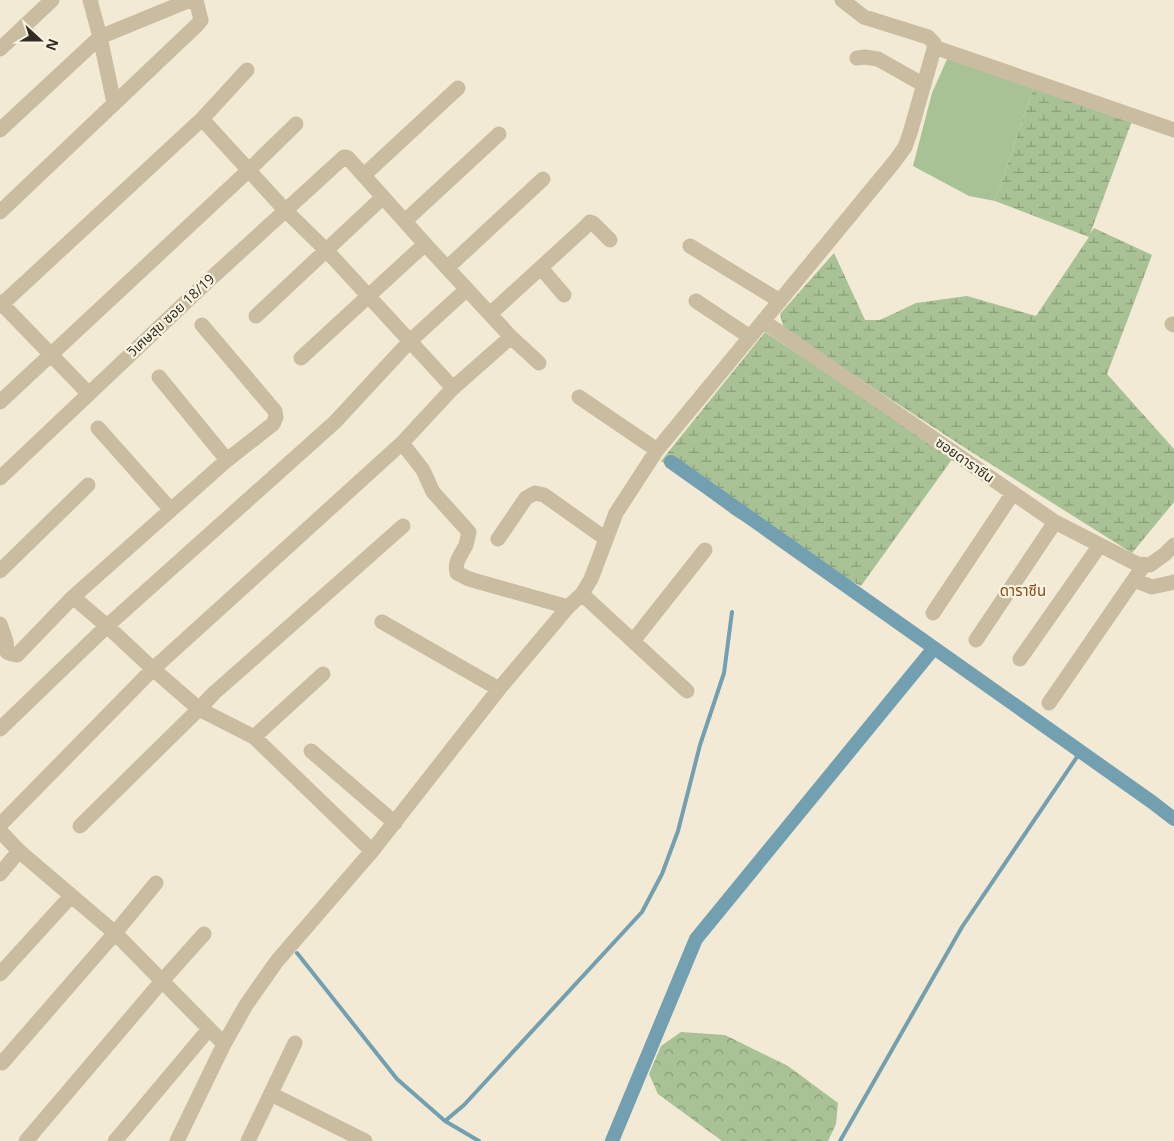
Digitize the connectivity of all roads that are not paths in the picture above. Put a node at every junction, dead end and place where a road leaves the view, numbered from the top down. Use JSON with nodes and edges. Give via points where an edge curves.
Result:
{"nodes":[{"id":1,"x":52,"y":0,"type":"edge"},
{"id":2,"x":90,"y":0,"type":"edge"},
{"id":3,"x":190,"y":0,"type":"edge"},
{"id":4,"x":196,"y":0,"type":"edge"},
{"id":5,"x":842,"y":0,"type":"edge"},
{"id":6,"x":100,"y":38,"type":"junction"},
{"id":7,"x":934,"y":47,"type":"junction"},
{"id":8,"x":0,"y":49,"type":"edge"},
{"id":9,"x":857,"y":58,"type":"dead end"},
{"id":10,"x":247,"y":70,"type":"dead end"},
{"id":11,"x":924,"y":85,"type":"junction"},
{"id":12,"x":458,"y":88,"type":"dead end"},
{"id":13,"x":114,"y":103,"type":"junction"},
{"id":14,"x":202,"y":119,"type":"junction"},
{"id":15,"x":296,"y":124,"type":"dead end"},
{"id":16,"x":0,"y":130,"type":"edge"},
{"id":17,"x":1174,"y":130,"type":"edge"},
{"id":18,"x":499,"y":134,"type":"dead end"},
{"id":19,"x":249,"y":170,"type":"junction"},
{"id":20,"x":364,"y":175,"type":"junction"},
{"id":21,"x":543,"y":178,"type":"dead end"},
{"id":22,"x":383,"y":197,"type":"junction"},
{"id":23,"x":285,"y":210,"type":"junction"},
{"id":24,"x":0,"y":212,"type":"edge"},
{"id":25,"x":405,"y":220,"type":"junction"},
{"id":26,"x":610,"y":240,"type":"dead end"},
{"id":27,"x":424,"y":244,"type":"junction"},
{"id":28,"x":690,"y":246,"type":"dead end"},
{"id":29,"x":327,"y":251,"type":"junction"},
{"id":30,"x":448,"y":268,"type":"junction"},
{"id":31,"x":541,"y":268,"type":"junction"},
{"id":32,"x":467,"y":289,"type":"junction"},
{"id":33,"x":564,"y":295,"type":"dead end"},
{"id":34,"x":368,"y":296,"type":"junction"},
{"id":35,"x":696,"y":301,"type":"dead end"},
{"id":36,"x":780,"y":301,"type":"junction"},
{"id":37,"x":1,"y":304,"type":"edge"},
{"id":38,"x":490,"y":314,"type":"junction"},
{"id":39,"x":256,"y":316,"type":"dead end"},
{"id":40,"x":763,"y":321,"type":"junction"},
{"id":41,"x":202,"y":325,"type":"dead end"},
{"id":42,"x":510,"y":337,"type":"junction"},
{"id":43,"x":750,"y":337,"type":"junction"},
{"id":44,"x":410,"y":341,"type":"junction"},
{"id":45,"x":51,"y":354,"type":"junction"},
{"id":46,"x":301,"y":358,"type":"dead end"},
{"id":47,"x":539,"y":363,"type":"dead end"},
{"id":48,"x":159,"y":377,"type":"dead end"},
{"id":49,"x":453,"y":388,"type":"junction"},
{"id":50,"x":89,"y":394,"type":"junction"},
{"id":51,"x":579,"y":397,"type":"dead end"},
{"id":52,"x":0,"y":402,"type":"edge"},
{"id":53,"x":98,"y":428,"type":"dead end"},
{"id":54,"x":402,"y":443,"type":"junction"},
{"id":55,"x":657,"y":450,"type":"junction"},
{"id":56,"x":228,"y":460,"type":"junction"},
{"id":57,"x":0,"y":478,"type":"edge"},
{"id":58,"x":88,"y":484,"type":"dead end"},
{"id":59,"x":1013,"y":493,"type":"junction"},
{"id":60,"x":171,"y":510,"type":"junction"},
{"id":61,"x":1055,"y":522,"type":"junction"},
{"id":62,"x":404,"y":526,"type":"dead end"},
{"id":63,"x":498,"y":539,"type":"dead end"},
{"id":64,"x":606,"y":539,"type":"junction"},
{"id":65,"x":1100,"y":545,"type":"junction"},
{"id":66,"x":1174,"y":545,"type":"edge"},
{"id":67,"x":705,"y":550,"type":"dead end"},
{"id":68,"x":1144,"y":565,"type":"junction"},
{"id":69,"x":0,"y":571,"type":"edge"},
{"id":70,"x":1134,"y":580,"type":"junction"},
{"id":71,"x":1174,"y":582,"type":"edge"},
{"id":72,"x":582,"y":594,"type":"junction"},
{"id":73,"x":73,"y":597,"type":"junction"},
{"id":74,"x":568,"y":607,"type":"junction"},
{"id":75,"x":932,"y":614,"type":"dead end"},
{"id":76,"x":382,"y":622,"type":"dead end"},
{"id":77,"x":0,"y":624,"type":"edge"},
{"id":78,"x":107,"y":626,"type":"junction"},
{"id":79,"x":976,"y":640,"type":"dead end"},
{"id":80,"x":633,"y":641,"type":"junction"},
{"id":81,"x":3,"y":644,"type":"edge"},
{"id":82,"x":1020,"y":659,"type":"dead end"},
{"id":83,"x":153,"y":669,"type":"junction"},
{"id":84,"x":323,"y":674,"type":"dead end"},
{"id":85,"x":499,"y":690,"type":"junction"},
{"id":86,"x":687,"y":691,"type":"dead end"},
{"id":87,"x":1049,"y":703,"type":"dead end"},
{"id":88,"x":199,"y":709,"type":"junction"},
{"id":89,"x":0,"y":729,"type":"edge"},
{"id":90,"x":254,"y":737,"type":"junction"},
{"id":91,"x":311,"y":751,"type":"dead end"},
{"id":92,"x":395,"y":823,"type":"junction"},
{"id":93,"x":0,"y":825,"type":"edge"},
{"id":94,"x":80,"y":826,"type":"dead end"},
{"id":95,"x":0,"y":831,"type":"edge"},
{"id":96,"x":20,"y":851,"type":"junction"},
{"id":97,"x":372,"y":851,"type":"junction"},
{"id":98,"x":0,"y":874,"type":"edge"},
{"id":99,"x":156,"y":883,"type":"dead end"},
{"id":100,"x":71,"y":896,"type":"junction"},
{"id":101,"x":115,"y":932,"type":"junction"},
{"id":102,"x":204,"y":934,"type":"dead end"},
{"id":103,"x":0,"y":974,"type":"edge"},
{"id":104,"x":162,"y":981,"type":"junction"},
{"id":105,"x":209,"y":1029,"type":"junction"},
{"id":106,"x":295,"y":1043,"type":"dead end"},
{"id":107,"x":224,"y":1044,"type":"junction"},
{"id":108,"x":2,"y":1063,"type":"dead end"},
{"id":109,"x":271,"y":1094,"type":"junction"},
{"id":110,"x":26,"y":1141,"type":"edge"},
{"id":111,"x":115,"y":1141,"type":"edge"},
{"id":112,"x":177,"y":1141,"type":"edge"},
{"id":113,"x":248,"y":1141,"type":"edge"},
{"id":114,"x":365,"y":1141,"type":"edge"}],
"edges":[{"from":1,"to":8,"type":"street"},
{"from":2,"to":6,"type":"street"},
{"from":3,"to":6,"type":"street"},
{"from":4,"to":13,"type":"street","via":[[201,20]]},
{"from":5,"to":7,"type":"street","via":[[864,17],[928,37]]},
{"from":6,"to":13,"type":"street"},
{"from":6,"to":16,"type":"street"},
{"from":7,"to":11,"type":"street"},
{"from":7,"to":17,"type":"street"},
{"from":9,"to":11,"type":"street","via":[[878,58]]},
{"from":10,"to":14,"type":"street"},
{"from":11,"to":36,"type":"street","via":[[905,147]]},
{"from":12,"to":20,"type":"street"},
{"from":13,"to":24,"type":"street"},
{"from":14,"to":19,"type":"street"},
{"from":14,"to":37,"type":"street"},
{"from":15,"to":19,"type":"street"},
{"from":18,"to":25,"type":"street"},
{"from":19,"to":23,"type":"street"},
{"from":19,"to":45,"type":"street"},
{"from":20,"to":22,"type":"street"},
{"from":20,"to":23,"type":"street","name":"วิเศษสุข ซอย 18/19","via":[[344,157]]},
{"from":21,"to":30,"type":"street"},
{"from":22,"to":25,"type":"street"},
{"from":22,"to":29,"type":"street"},
{"from":23,"to":29,"type":"street"},
{"from":23,"to":50,"type":"street","name":"วิเศษสุข ซอย 18/19"},
{"from":25,"to":27,"type":"street"},
{"from":26,"to":31,"type":"street","via":[[590,222]]},
{"from":27,"to":30,"type":"street"},
{"from":27,"to":34,"type":"street"},
{"from":28,"to":36,"type":"street"},
{"from":29,"to":34,"type":"street"},
{"from":29,"to":39,"type":"street"},
{"from":30,"to":32,"type":"street"},
{"from":31,"to":33,"type":"street"},
{"from":31,"to":38,"type":"street"},
{"from":32,"to":38,"type":"street"},
{"from":32,"to":44,"type":"street"},
{"from":34,"to":44,"type":"street"},
{"from":34,"to":46,"type":"street"},
{"from":35,"to":43,"type":"street"},
{"from":36,"to":40,"type":"street"},
{"from":37,"to":45,"type":"street"},
{"from":38,"to":42,"type":"street"},
{"from":40,"to":43,"type":"street"},
{"from":40,"to":59,"type":"street","name":"ซอยดาราซีน"},
{"from":41,"to":56,"type":"street","via":[[275,410],[273,424]]},
{"from":42,"to":47,"type":"street"},
{"from":42,"to":49,"type":"street"},
{"from":43,"to":55,"type":"street"},
{"from":44,"to":49,"type":"street"},
{"from":44,"to":78,"type":"street","via":[[335,422]]},
{"from":45,"to":50,"type":"street"},
{"from":45,"to":52,"type":"street"},
{"from":48,"to":56,"type":"street"},
{"from":49,"to":54,"type":"street"},
{"from":50,"to":57,"type":"street","name":"วิเศษสุข ซอย 18/19"},
{"from":51,"to":55,"type":"street"},
{"from":53,"to":60,"type":"street"},
{"from":54,"to":74,"type":"street","via":[[423,470],[433,492],[469,532],[458,560],[457,573]]},
{"from":54,"to":83,"type":"street"},
{"from":55,"to":64,"type":"street","via":[[616,513]]},
{"from":56,"to":60,"type":"street"},
{"from":58,"to":69,"type":"street"},
{"from":59,"to":61,"type":"street","name":"ซอยดาราซีน"},
{"from":59,"to":75,"type":"street"},
{"from":60,"to":73,"type":"street"},
{"from":61,"to":65,"type":"street","name":"ซอยดาราซีน"},
{"from":61,"to":79,"type":"street"},
{"from":62,"to":88,"type":"street"},
{"from":63,"to":64,"type":"street","via":[[526,498],[535,493],[544,495]]},
{"from":64,"to":72,"type":"street"},
{"from":65,"to":68,"type":"street","name":"ซอยดาราซีน"},
{"from":65,"to":82,"type":"street"},
{"from":66,"to":68,"type":"street","via":[[1150,565]]},
{"from":67,"to":80,"type":"street"},
{"from":68,"to":70,"type":"street"},
{"from":70,"to":71,"type":"street","via":[[1152,587]]},
{"from":70,"to":87,"type":"street"},
{"from":72,"to":74,"type":"street"},
{"from":72,"to":80,"type":"street"},
{"from":73,"to":78,"type":"street"},
{"from":73,"to":81,"type":"street","via":[[17,654],[7,652]]},
{"from":74,"to":85,"type":"street"},
{"from":76,"to":85,"type":"street"},
{"from":77,"to":81,"type":"street"},
{"from":78,"to":83,"type":"street"},
{"from":78,"to":89,"type":"street"},
{"from":80,"to":86,"type":"street"},
{"from":83,"to":88,"type":"street"},
{"from":83,"to":93,"type":"street"},
{"from":84,"to":90,"type":"street"},
{"from":85,"to":92,"type":"street"},
{"from":88,"to":90,"type":"street"},
{"from":88,"to":94,"type":"street"},
{"from":90,"to":97,"type":"street"},
{"from":91,"to":92,"type":"street"},
{"from":92,"to":97,"type":"street"},
{"from":95,"to":96,"type":"street"},
{"from":96,"to":98,"type":"street"},
{"from":96,"to":100,"type":"street"},
{"from":97,"to":107,"type":"street","via":[[277,961]]},
{"from":99,"to":101,"type":"street"},
{"from":100,"to":101,"type":"street"},
{"from":100,"to":103,"type":"street"},
{"from":101,"to":104,"type":"street"},
{"from":101,"to":108,"type":"street"},
{"from":102,"to":104,"type":"street"},
{"from":104,"to":105,"type":"street"},
{"from":104,"to":110,"type":"street"},
{"from":105,"to":107,"type":"street"},
{"from":105,"to":111,"type":"street"},
{"from":106,"to":109,"type":"street"},
{"from":107,"to":112,"type":"street"},
{"from":109,"to":113,"type":"street"},
{"from":109,"to":114,"type":"street"}]}
